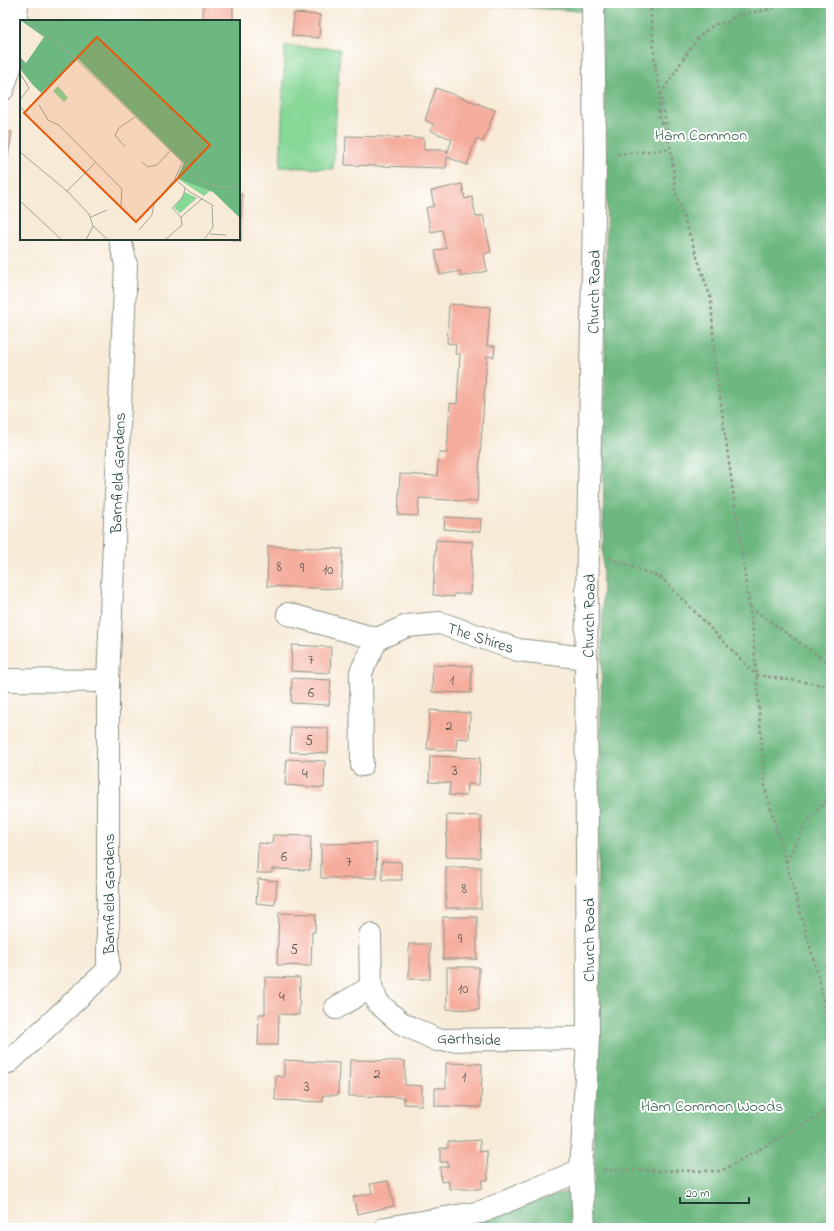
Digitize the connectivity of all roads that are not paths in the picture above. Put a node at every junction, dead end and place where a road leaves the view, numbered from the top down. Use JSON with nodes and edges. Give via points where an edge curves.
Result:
{"nodes":[{"id":1,"x":17,"y":3,"type":"edge"},
{"id":2,"x":593,"y":3,"type":"edge"},
{"id":3,"x":3,"y":89,"type":"edge"},
{"id":4,"x":120,"y":240,"type":"edge"},
{"id":5,"x":288,"y":614,"type":"dead end"},
{"id":6,"x":377,"y":639,"type":"junction"},
{"id":7,"x":586,"y":658,"type":"junction"},
{"id":8,"x":3,"y":680,"type":"edge"},
{"id":9,"x":108,"y":681,"type":"junction"},
{"id":10,"x":362,"y":765,"type":"dead end"},
{"id":11,"x":370,"y":935,"type":"dead end"},
{"id":12,"x":371,"y":987,"type":"junction"},
{"id":13,"x":336,"y":1008,"type":"dead end"},
{"id":14,"x":588,"y":1038,"type":"junction"},
{"id":15,"x":9,"y":1062,"type":"dead end"},
{"id":16,"x":581,"y":1170,"type":"junction"},
{"id":17,"x":457,"y":1222,"type":"edge"},
{"id":18,"x":386,"y":1228,"type":"edge"},
{"id":19,"x":584,"y":1228,"type":"edge"}],
"edges":[{"from":1,"to":3,"type":"street","via":[[13,58]]},
{"from":2,"to":7,"type":"street","name":"Church Road","via":[[595,155]]},
{"from":4,"to":9,"type":"street","name":"Barnfield Gardens","via":[[126,265]]},
{"from":5,"to":6,"type":"street"},
{"from":6,"to":7,"type":"street","name":"The Shires","via":[[408,626],[440,623],[518,650]]},
{"from":6,"to":10,"type":"street","via":[[361,672]]},
{"from":7,"to":14,"type":"street","name":"Church Road"},
{"from":8,"to":9,"type":"street"},
{"from":9,"to":15,"type":"street","name":"Barnfield Gardens","via":[[108,970]]},
{"from":11,"to":12,"type":"street","name":"Garthside"},
{"from":12,"to":13,"type":"street"},
{"from":12,"to":14,"type":"street","name":"Garthside","via":[[378,1003],[401,1023],[437,1040]]},
{"from":14,"to":16,"type":"street","name":"Church Road"},
{"from":16,"to":17,"type":"street"},
{"from":16,"to":19,"type":"street","name":"Church Road"},
{"from":17,"to":18,"type":"street"}]}
